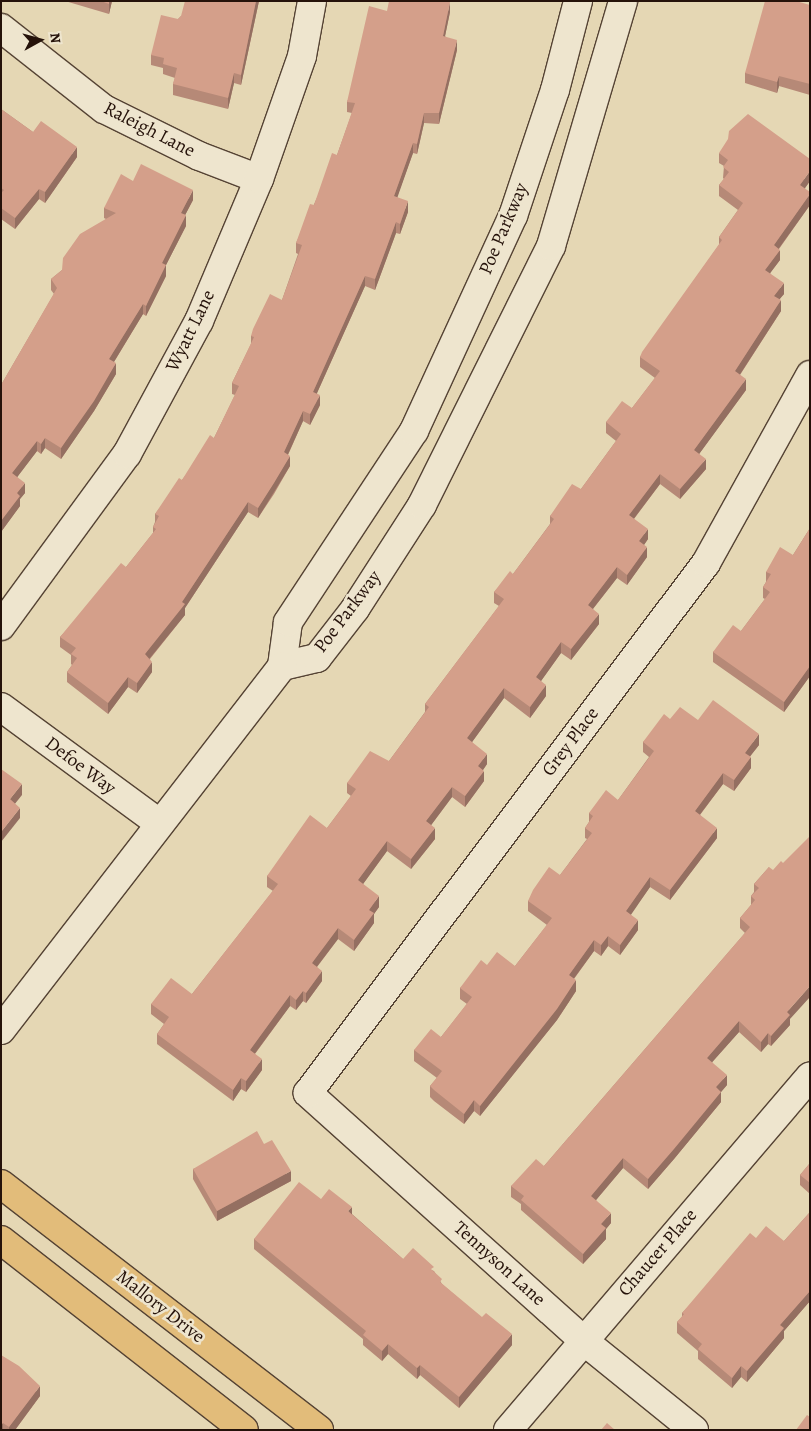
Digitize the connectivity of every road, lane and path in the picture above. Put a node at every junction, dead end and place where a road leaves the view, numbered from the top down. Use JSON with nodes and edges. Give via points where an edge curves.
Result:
{"nodes":[{"id":1,"x":312,"y":1,"type":"edge"},
{"id":2,"x":578,"y":1,"type":"edge"},
{"id":3,"x":622,"y":1,"type":"edge"},
{"id":4,"x":1,"y":28,"type":"edge"},
{"id":5,"x":259,"y":179,"type":"junction"},
{"id":6,"x":810,"y":375,"type":"edge"},
{"id":7,"x":1,"y":626,"type":"edge"},
{"id":8,"x":282,"y":666,"type":"junction"},
{"id":9,"x":1,"y":707,"type":"edge"},
{"id":10,"x":160,"y":824,"type":"junction"},
{"id":11,"x":1,"y":1030,"type":"edge"},
{"id":12,"x":810,"y":1076,"type":"edge"},
{"id":13,"x":308,"y":1093,"type":"joint"},
{"id":14,"x":1,"y":1184,"type":"edge"},
{"id":15,"x":1,"y":1240,"type":"edge"},
{"id":16,"x":583,"y":1340,"type":"junction"},
{"id":17,"x":244,"y":1430,"type":"edge"},
{"id":18,"x":319,"y":1430,"type":"edge"},
{"id":19,"x":508,"y":1430,"type":"edge"},
{"id":20,"x":694,"y":1430,"type":"edge"}],
"edges":[{"from":1,"to":5,"type":"street","name":"Wyatt Lane","via":[[302,56]]},
{"from":2,"to":8,"type":"street","name":"Poe Parkway","via":[[555,90],[513,216],[414,431],[288,622]]},
{"from":3,"to":8,"type":"street","name":"Poe Parkway","via":[[551,246],[422,505],[355,609],[317,658]]},
{"from":4,"to":5,"type":"street","name":"Raleigh Lane","via":[[104,109],[198,156]]},
{"from":5,"to":7,"type":"street","name":"Wyatt Lane","via":[[199,321],[127,454]]},
{"from":6,"to":13,"type":"street","name":"Grey Place","via":[[706,563]]},
{"from":8,"to":10,"type":"street"},
{"from":9,"to":10,"type":"street","name":"Defoe Way"},
{"from":10,"to":11,"type":"street"},
{"from":12,"to":16,"type":"street","name":"Chaucer Place"},
{"from":13,"to":16,"type":"street","name":"Tennyson Lane"},
{"from":14,"to":18,"type":"main road","name":"Mallory Drive"},
{"from":15,"to":17,"type":"main road"},
{"from":16,"to":19,"type":"street","name":"Chaucer Place"},
{"from":16,"to":20,"type":"street","name":"Tennyson Lane"}]}
